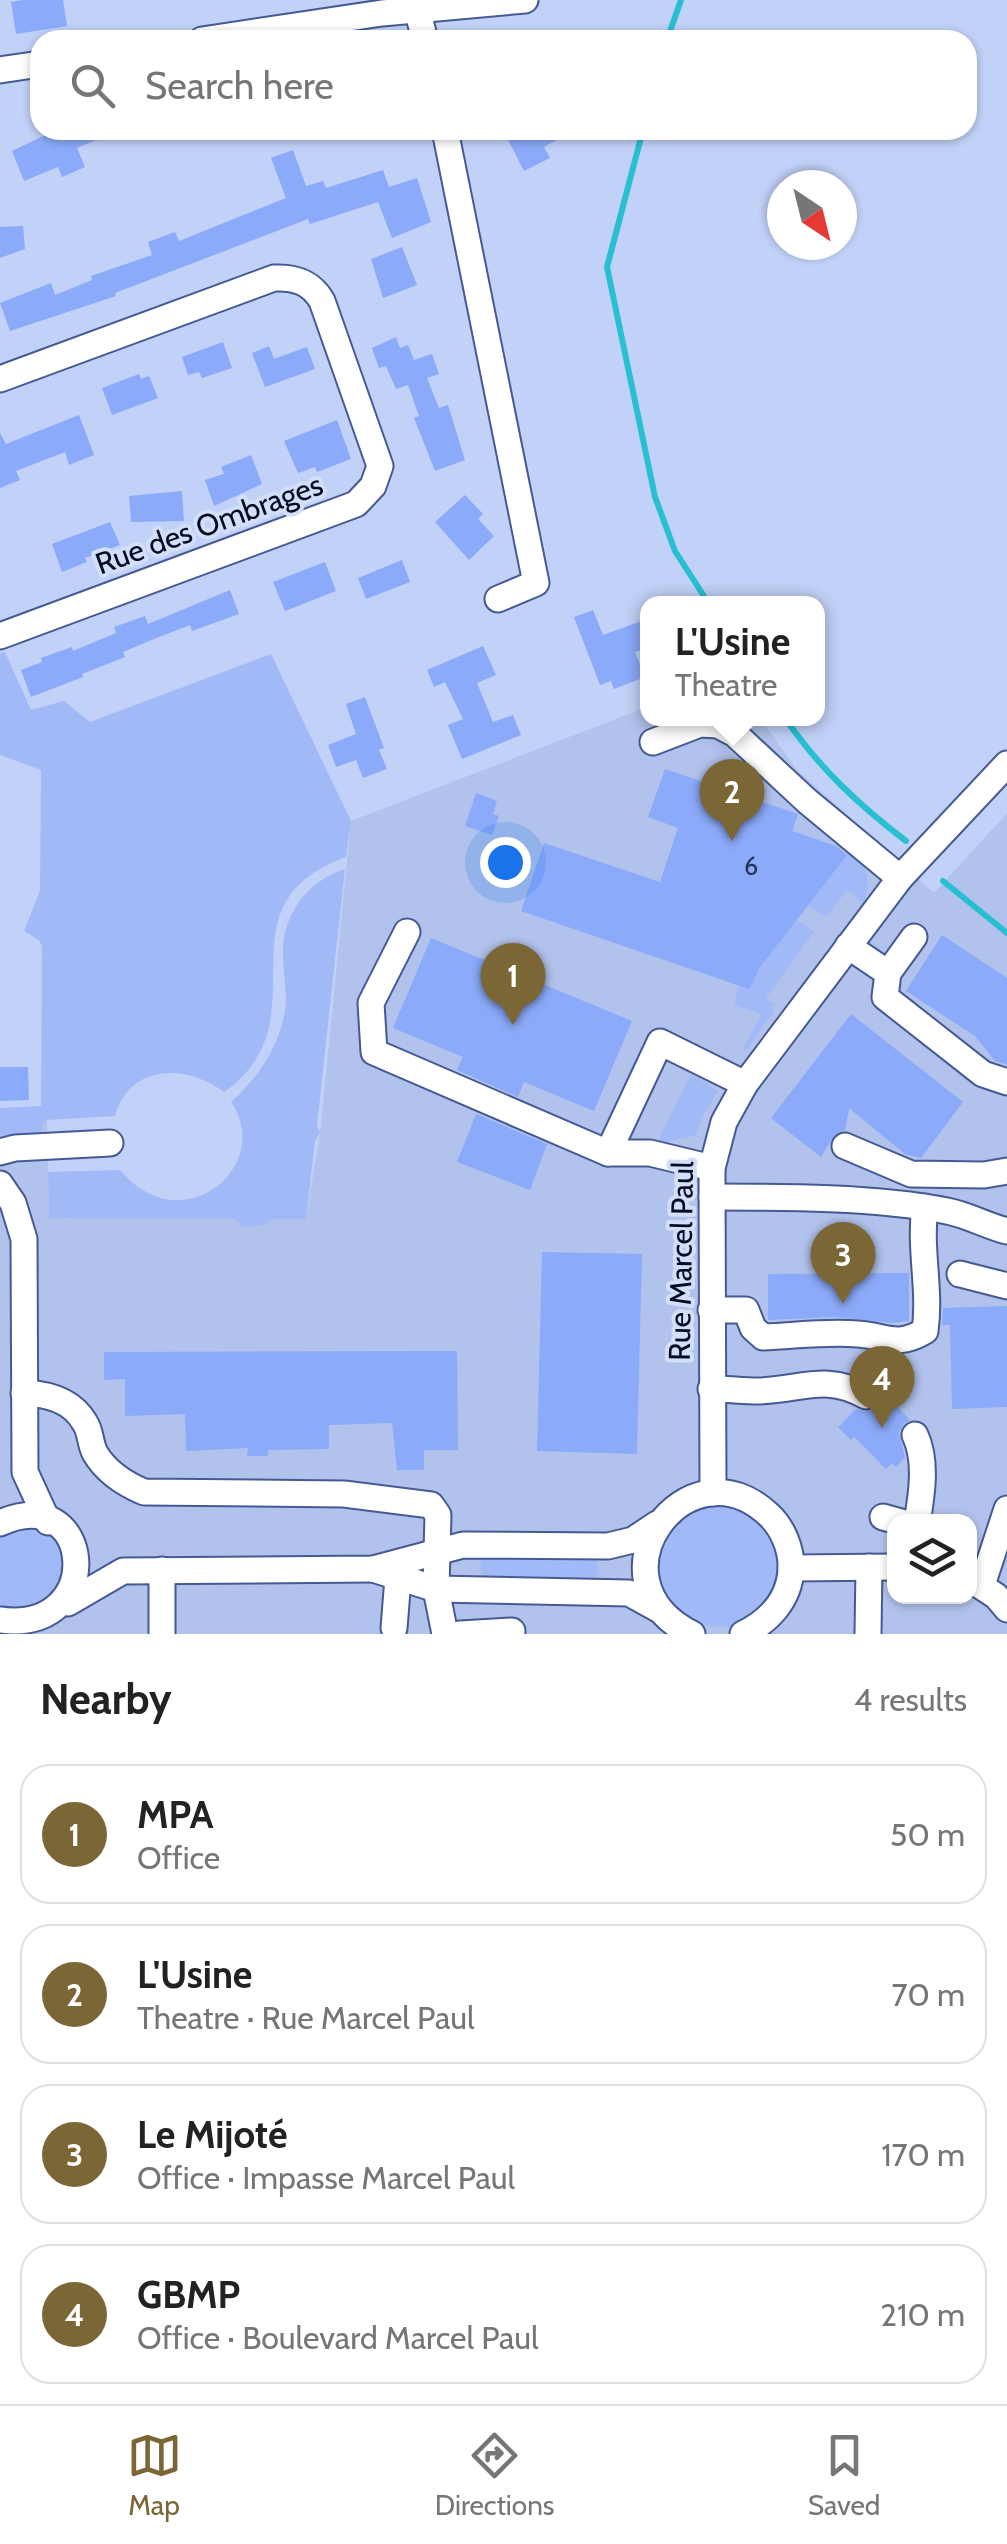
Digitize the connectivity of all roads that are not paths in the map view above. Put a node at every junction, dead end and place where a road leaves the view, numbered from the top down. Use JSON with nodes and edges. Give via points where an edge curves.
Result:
{"nodes":[{"id":1,"x":525,"y":0,"type":"edge"},
{"id":2,"x":404,"y":6,"type":"edge"},
{"id":3,"x":261,"y":30,"type":"edge"},
{"id":4,"x":418,"y":30,"type":"edge"},
{"id":5,"x":30,"y":66,"type":"edge"},
{"id":6,"x":0,"y":70,"type":"edge"},
{"id":7,"x":446,"y":140,"type":"edge"},
{"id":8,"x":0,"y":379,"type":"edge"},
{"id":9,"x":498,"y":599,"type":"dead end"},
{"id":10,"x":0,"y":636,"type":"edge"},
{"id":11,"x":695,"y":726,"type":"edge"},
{"id":12,"x":720,"y":726,"type":"edge"},
{"id":13,"x":653,"y":742,"type":"dead end"},
{"id":14,"x":1007,"y":764,"type":"edge"},
{"id":15,"x":900,"y":878,"type":"junction"},
{"id":16,"x":407,"y":932,"type":"dead end"},
{"id":17,"x":914,"y":937,"type":"dead end"},
{"id":18,"x":848,"y":946,"type":"junction"},
{"id":19,"x":888,"y":973,"type":"junction"},
{"id":20,"x":1007,"y":1082,"type":"edge"},
{"id":21,"x":745,"y":1084,"type":"junction"},
{"id":22,"x":110,"y":1143,"type":"dead end"},
{"id":23,"x":845,"y":1146,"type":"dead end"},
{"id":24,"x":0,"y":1152,"type":"edge"},
{"id":25,"x":608,"y":1154,"type":"junction"},
{"id":26,"x":712,"y":1168,"type":"junction"},
{"id":27,"x":1007,"y":1172,"type":"edge"},
{"id":28,"x":0,"y":1184,"type":"edge"},
{"id":29,"x":712,"y":1197,"type":"junction"},
{"id":30,"x":925,"y":1207,"type":"junction"},
{"id":31,"x":1007,"y":1232,"type":"edge"},
{"id":32,"x":960,"y":1274,"type":"dead end"},
{"id":33,"x":1007,"y":1286,"type":"edge"},
{"id":34,"x":711,"y":1310,"type":"junction"},
{"id":35,"x":711,"y":1389,"type":"junction"},
{"id":36,"x":24,"y":1393,"type":"junction"},
{"id":37,"x":866,"y":1396,"type":"dead end"},
{"id":38,"x":12,"y":1428,"type":"edge"},
{"id":39,"x":915,"y":1435,"type":"dead end"},
{"id":40,"x":25,"y":1472,"type":"junction"},
{"id":41,"x":713,"y":1493,"type":"junction"},
{"id":42,"x":1007,"y":1509,"type":"edge"},
{"id":43,"x":918,"y":1514,"type":"edge"},
{"id":44,"x":0,"y":1515,"type":"edge"},
{"id":45,"x":48,"y":1522,"type":"junction"},
{"id":46,"x":0,"y":1523,"type":"edge"},
{"id":47,"x":657,"y":1524,"type":"junction"},
{"id":48,"x":70,"y":1542,"type":"junction"},
{"id":49,"x":437,"y":1550,"type":"junction"},
{"id":50,"x":882,"y":1567,"type":"edge"},
{"id":51,"x":791,"y":1568,"type":"junction"},
{"id":52,"x":373,"y":1569,"type":"junction"},
{"id":53,"x":162,"y":1570,"type":"junction"},
{"id":54,"x":123,"y":1571,"type":"junction"},
{"id":55,"x":398,"y":1578,"type":"junction"},
{"id":56,"x":977,"y":1580,"type":"edge"},
{"id":57,"x":977,"y":1583,"type":"edge"},
{"id":58,"x":436,"y":1589,"type":"junction"},
{"id":59,"x":658,"y":1609,"type":"junction"},
{"id":60,"x":1007,"y":1609,"type":"edge"},
{"id":61,"x":56,"y":1617,"type":"edge"},
{"id":62,"x":0,"y":1620,"type":"edge"},
{"id":63,"x":394,"y":1628,"type":"dead end"},
{"id":64,"x":512,"y":1631,"type":"dead end"},
{"id":65,"x":8,"y":1634,"type":"edge"},
{"id":66,"x":162,"y":1634,"type":"edge"},
{"id":67,"x":445,"y":1634,"type":"edge"},
{"id":68,"x":460,"y":1634,"type":"edge"},
{"id":69,"x":692,"y":1634,"type":"edge"},
{"id":70,"x":744,"y":1634,"type":"edge"},
{"id":71,"x":868,"y":1634,"type":"edge"}],
"edges":[{"from":1,"to":2,"type":"street"},
{"from":2,"to":3,"type":"street"},
{"from":2,"to":4,"type":"street"},
{"from":5,"to":6,"type":"street"},
{"from":7,"to":9,"type":"street","via":[[536,583]]},
{"from":8,"to":10,"type":"street","name":"Rue des Ombrages","via":[[274,278],[294,278],[322,301],[380,466],[356,504]]},
{"from":11,"to":13,"type":"street"},
{"from":12,"to":15,"type":"street"},
{"from":14,"to":15,"type":"street","name":"Rue Marcel Paul"},
{"from":15,"to":18,"type":"street","name":"Rue Marcel Paul"},
{"from":16,"to":25,"type":"street","via":[[371,1002],[374,1052]]},
{"from":17,"to":19,"type":"street"},
{"from":18,"to":19,"type":"street"},
{"from":18,"to":21,"type":"street","name":"Rue Marcel Paul"},
{"from":19,"to":20,"type":"street","via":[[885,997],[983,1074]]},
{"from":21,"to":25,"type":"street","via":[[660,1042]]},
{"from":21,"to":26,"type":"street","name":"Rue Marcel Paul","via":[[724,1122]]},
{"from":22,"to":24,"type":"street"},
{"from":23,"to":27,"type":"street","via":[[912,1174]]},
{"from":25,"to":26,"type":"street","via":[[650,1153]]},
{"from":26,"to":29,"type":"street","name":"Rue Marcel Paul"},
{"from":28,"to":36,"type":"street","via":[[24,1238]]},
{"from":29,"to":30,"type":"street"},
{"from":29,"to":34,"type":"street","name":"Rue Marcel Paul"},
{"from":30,"to":31,"type":"street"},
{"from":30,"to":34,"type":"street","via":[[926,1331],[908,1341],[860,1334],[763,1337],[746,1310]]},
{"from":32,"to":33,"type":"street"},
{"from":34,"to":35,"type":"street","name":"Rue Marcel Paul"},
{"from":35,"to":37,"type":"street","via":[[846,1384]]},
{"from":35,"to":41,"type":"street","name":"Rue Marcel Paul"},
{"from":36,"to":38,"type":"street"},
{"from":36,"to":49,"type":"street","via":[[48,1394],[74,1410],[104,1464],[144,1492],[344,1494],[426,1502],[438,1515]]},
{"from":38,"to":40,"type":"street"},
{"from":39,"to":43,"type":"street","via":[[922,1470]]},
{"from":40,"to":44,"type":"street"},
{"from":40,"to":45,"type":"street"},
{"from":41,"to":47,"type":"street","via":[[682,1503]]},
{"from":41,"to":51,"type":"street","via":[[759,1505],[788,1544]]},
{"from":42,"to":56,"type":"street"},
{"from":45,"to":46,"type":"street","via":[[20,1517]]},
{"from":45,"to":48,"type":"street"},
{"from":47,"to":49,"type":"street","via":[[608,1546]]},
{"from":47,"to":59,"type":"street","via":[[644,1566]]},
{"from":48,"to":54,"type":"street"},
{"from":48,"to":61,"type":"street","via":[[78,1573]]},
{"from":49,"to":52,"type":"street"},
{"from":49,"to":58,"type":"street"},
{"from":50,"to":51,"type":"street"},
{"from":50,"to":71,"type":"street"},
{"from":51,"to":70,"type":"street","via":[[776,1610]]},
{"from":52,"to":53,"type":"street"},
{"from":52,"to":55,"type":"street"},
{"from":53,"to":54,"type":"street"},
{"from":53,"to":66,"type":"street"},
{"from":54,"to":61,"type":"street"},
{"from":55,"to":58,"type":"street"},
{"from":55,"to":63,"type":"street"},
{"from":57,"to":60,"type":"street"},
{"from":58,"to":59,"type":"street","via":[[629,1592]]},
{"from":58,"to":67,"type":"street"},
{"from":59,"to":69,"type":"street"},
{"from":61,"to":62,"type":"street","via":[[28,1625]]},
{"from":62,"to":65,"type":"street"},
{"from":64,"to":68,"type":"street"}]}
